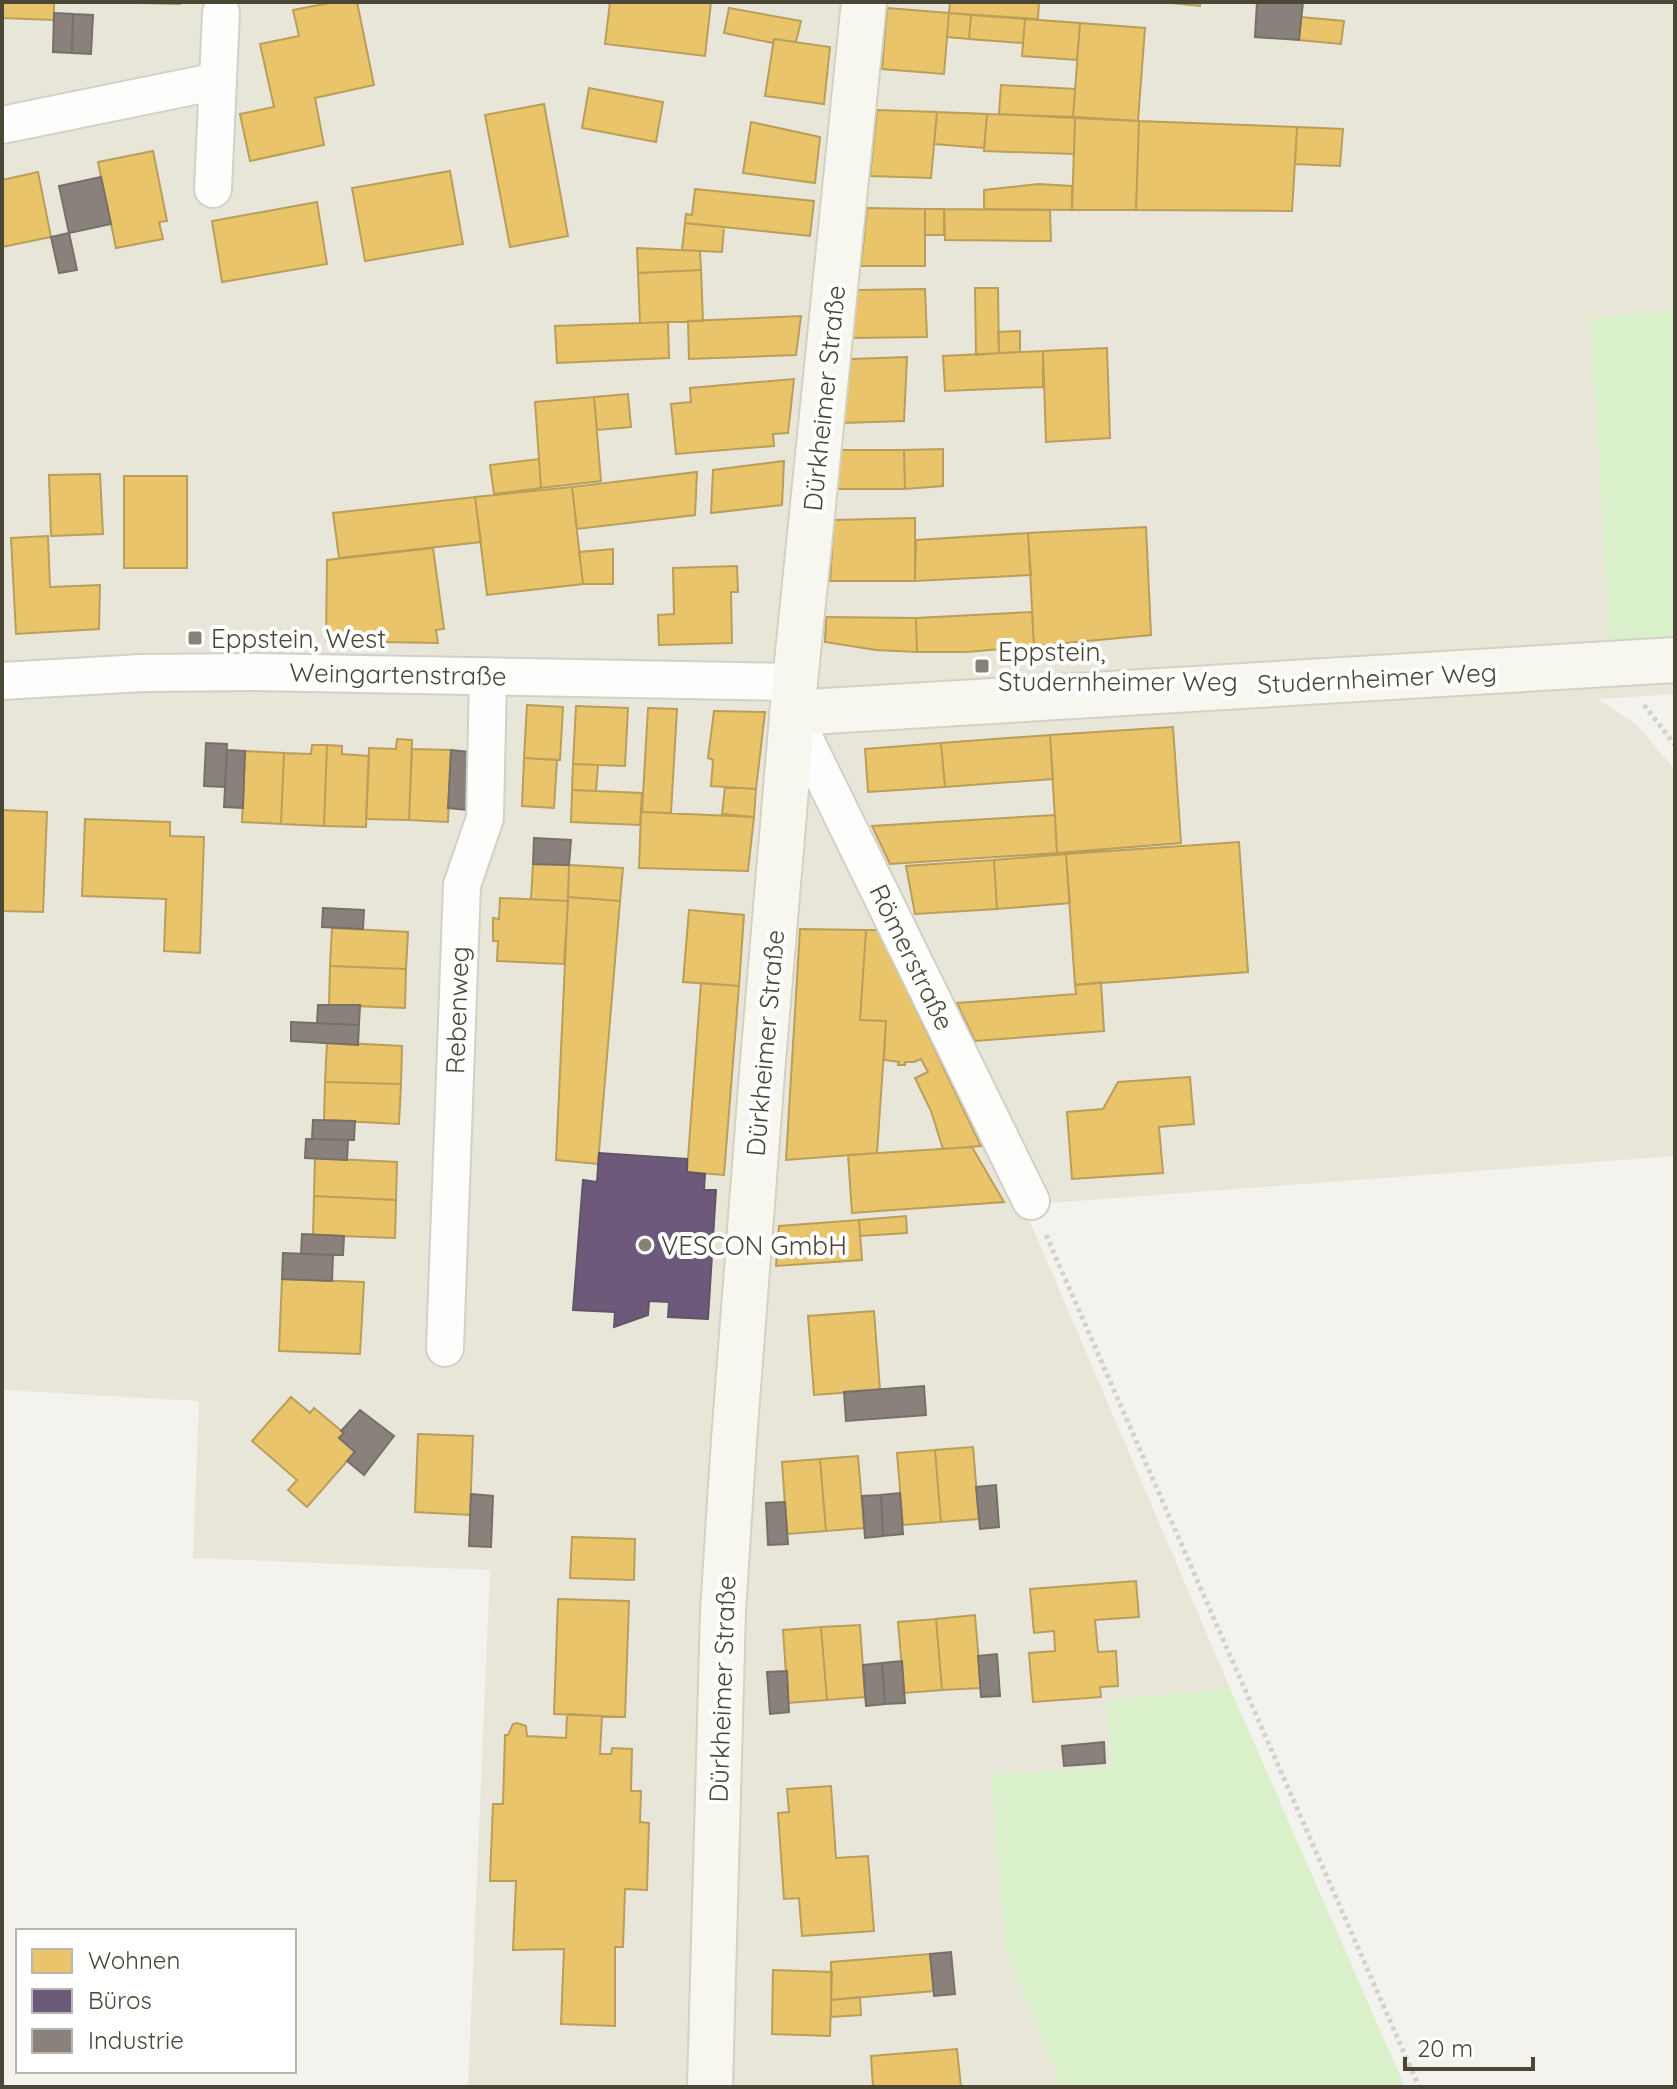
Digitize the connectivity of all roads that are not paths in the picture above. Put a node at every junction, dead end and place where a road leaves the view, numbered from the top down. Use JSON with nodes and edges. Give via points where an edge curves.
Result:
{"nodes":[{"id":1,"x":864,"y":2,"type":"edge"},
{"id":2,"x":221,"y":13,"type":"dead end"},
{"id":3,"x":218,"y":81,"type":"junction"},
{"id":4,"x":2,"y":125,"type":"edge"},
{"id":5,"x":213,"y":189,"type":"dead end"},
{"id":6,"x":1675,"y":660,"type":"edge"},
{"id":7,"x":488,"y":676,"type":"junction"},
{"id":8,"x":2,"y":681,"type":"edge"},
{"id":9,"x":793,"y":698,"type":"junction"},
{"id":10,"x":1031,"y":1201,"type":"road end"},
{"id":11,"x":445,"y":1348,"type":"dead end"},
{"id":12,"x":710,"y":2087,"type":"edge"}],
"edges":[{"from":1,"to":9,"type":"main road","name":"Dürkheimer Straße"},
{"from":2,"to":3,"type":"street"},
{"from":3,"to":4,"type":"street"},
{"from":3,"to":5,"type":"street"},
{"from":6,"to":9,"type":"main road","name":"Studernheimer Weg"},
{"from":7,"to":8,"type":"street","name":"Weingartenstraße","via":[[156,672]]},
{"from":7,"to":9,"type":"street","name":"Weingartenstraße"},
{"from":7,"to":11,"type":"street","name":"Rebenweg","via":[[485,818],[462,885]]},
{"from":9,"to":10,"type":"street","name":"Römerstraße"},
{"from":9,"to":12,"type":"main road","name":"Dürkheimer Straße","via":[[723,1611]]}]}
